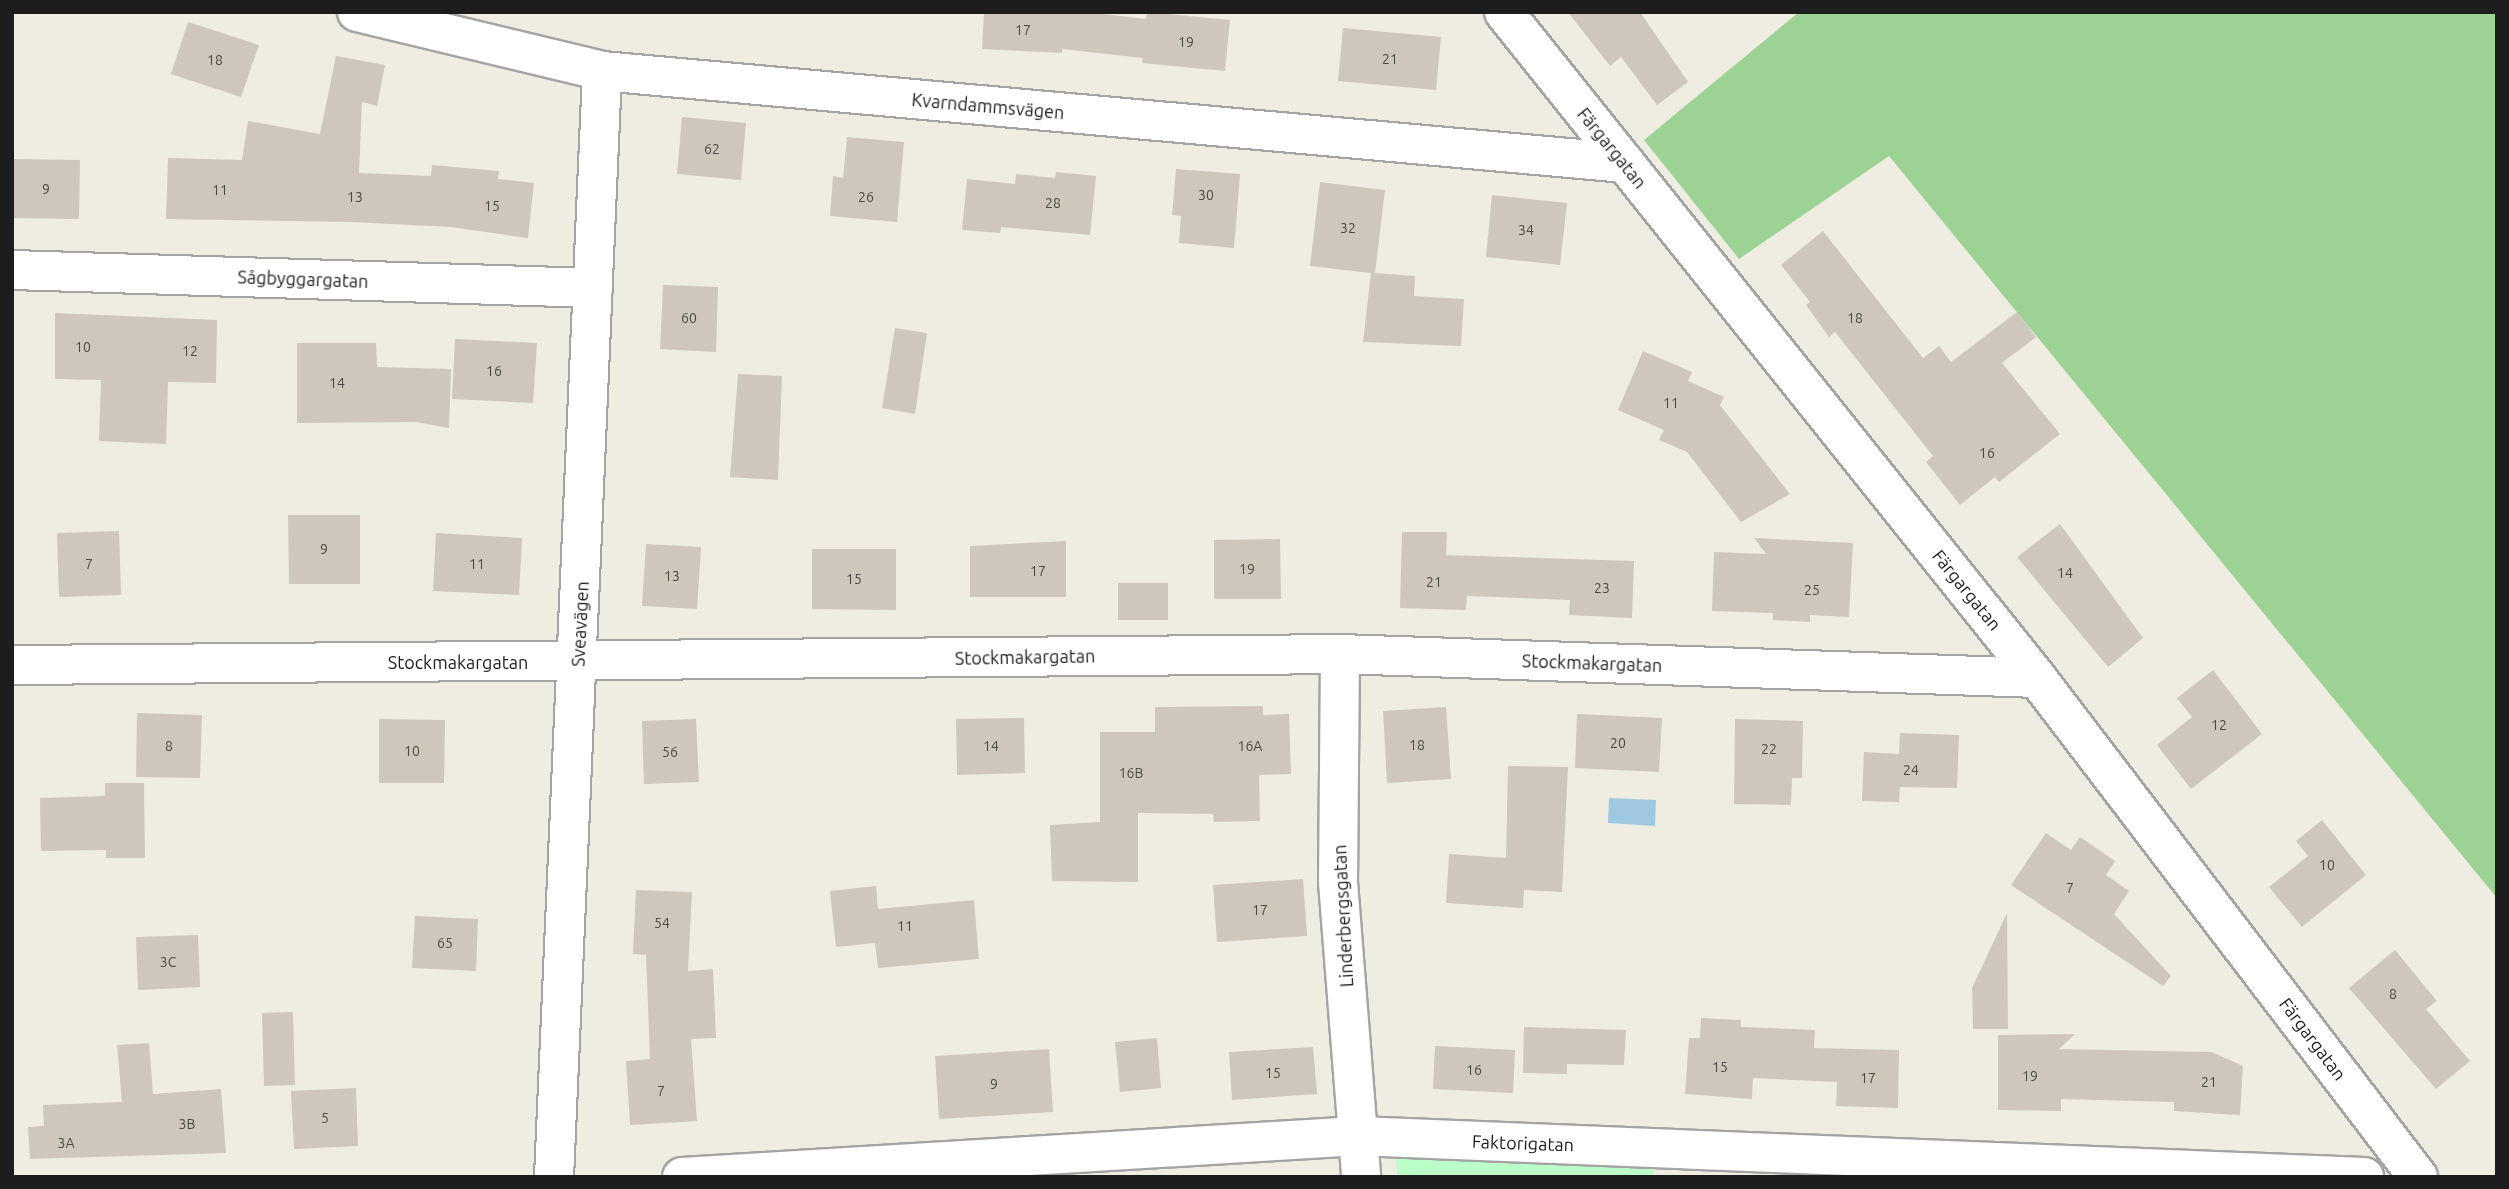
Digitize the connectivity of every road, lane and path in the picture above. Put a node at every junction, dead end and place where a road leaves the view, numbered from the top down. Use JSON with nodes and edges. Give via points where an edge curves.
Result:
{"nodes":[{"id":1,"x":357,"y":12,"type":"edge"},
{"id":2,"x":1504,"y":12,"type":"edge"},
{"id":3,"x":602,"y":71,"type":"junction"},
{"id":4,"x":1625,"y":163,"type":"junction"},
{"id":5,"x":12,"y":270,"type":"edge"},
{"id":6,"x":593,"y":288,"type":"junction"},
{"id":7,"x":1340,"y":654,"type":"junction"},
{"id":8,"x":578,"y":661,"type":"junction"},
{"id":9,"x":12,"y":665,"type":"edge"},
{"id":10,"x":2037,"y":678,"type":"junction"},
{"id":11,"x":1358,"y":1136,"type":"junction"},
{"id":12,"x":554,"y":1177,"type":"edge"},
{"id":13,"x":682,"y":1177,"type":"edge"},
{"id":14,"x":1361,"y":1177,"type":"edge"},
{"id":15,"x":2364,"y":1177,"type":"edge"},
{"id":16,"x":2418,"y":1177,"type":"edge"}],
"edges":[{"from":1,"to":3,"type":"street","name":"Kvarndammsvägen"},
{"from":2,"to":4,"type":"street","name":"Färgargatan"},
{"from":3,"to":4,"type":"street","name":"Kvarndammsvägen"},
{"from":3,"to":6,"type":"street","name":"Sveavägen"},
{"from":4,"to":10,"type":"street","name":"Färgargatan"},
{"from":5,"to":6,"type":"street","name":"Sågbyggargatan"},
{"from":6,"to":8,"type":"street","name":"Sveavägen"},
{"from":7,"to":8,"type":"street","name":"Stockmakargatan"},
{"from":7,"to":10,"type":"street","name":"Stockmakargatan"},
{"from":7,"to":11,"type":"street","name":"Linderbergsgatan","via":[[1338,882]]},
{"from":8,"to":9,"type":"street","name":"Stockmakargatan"},
{"from":8,"to":12,"type":"street","name":"Sveavägen"},
{"from":10,"to":16,"type":"street","name":"Färgargatan"},
{"from":11,"to":13,"type":"street","name":"Faktorigatan"},
{"from":11,"to":14,"type":"street","name":"Linderbergsgatan"},
{"from":11,"to":15,"type":"street","name":"Faktorigatan"}]}
